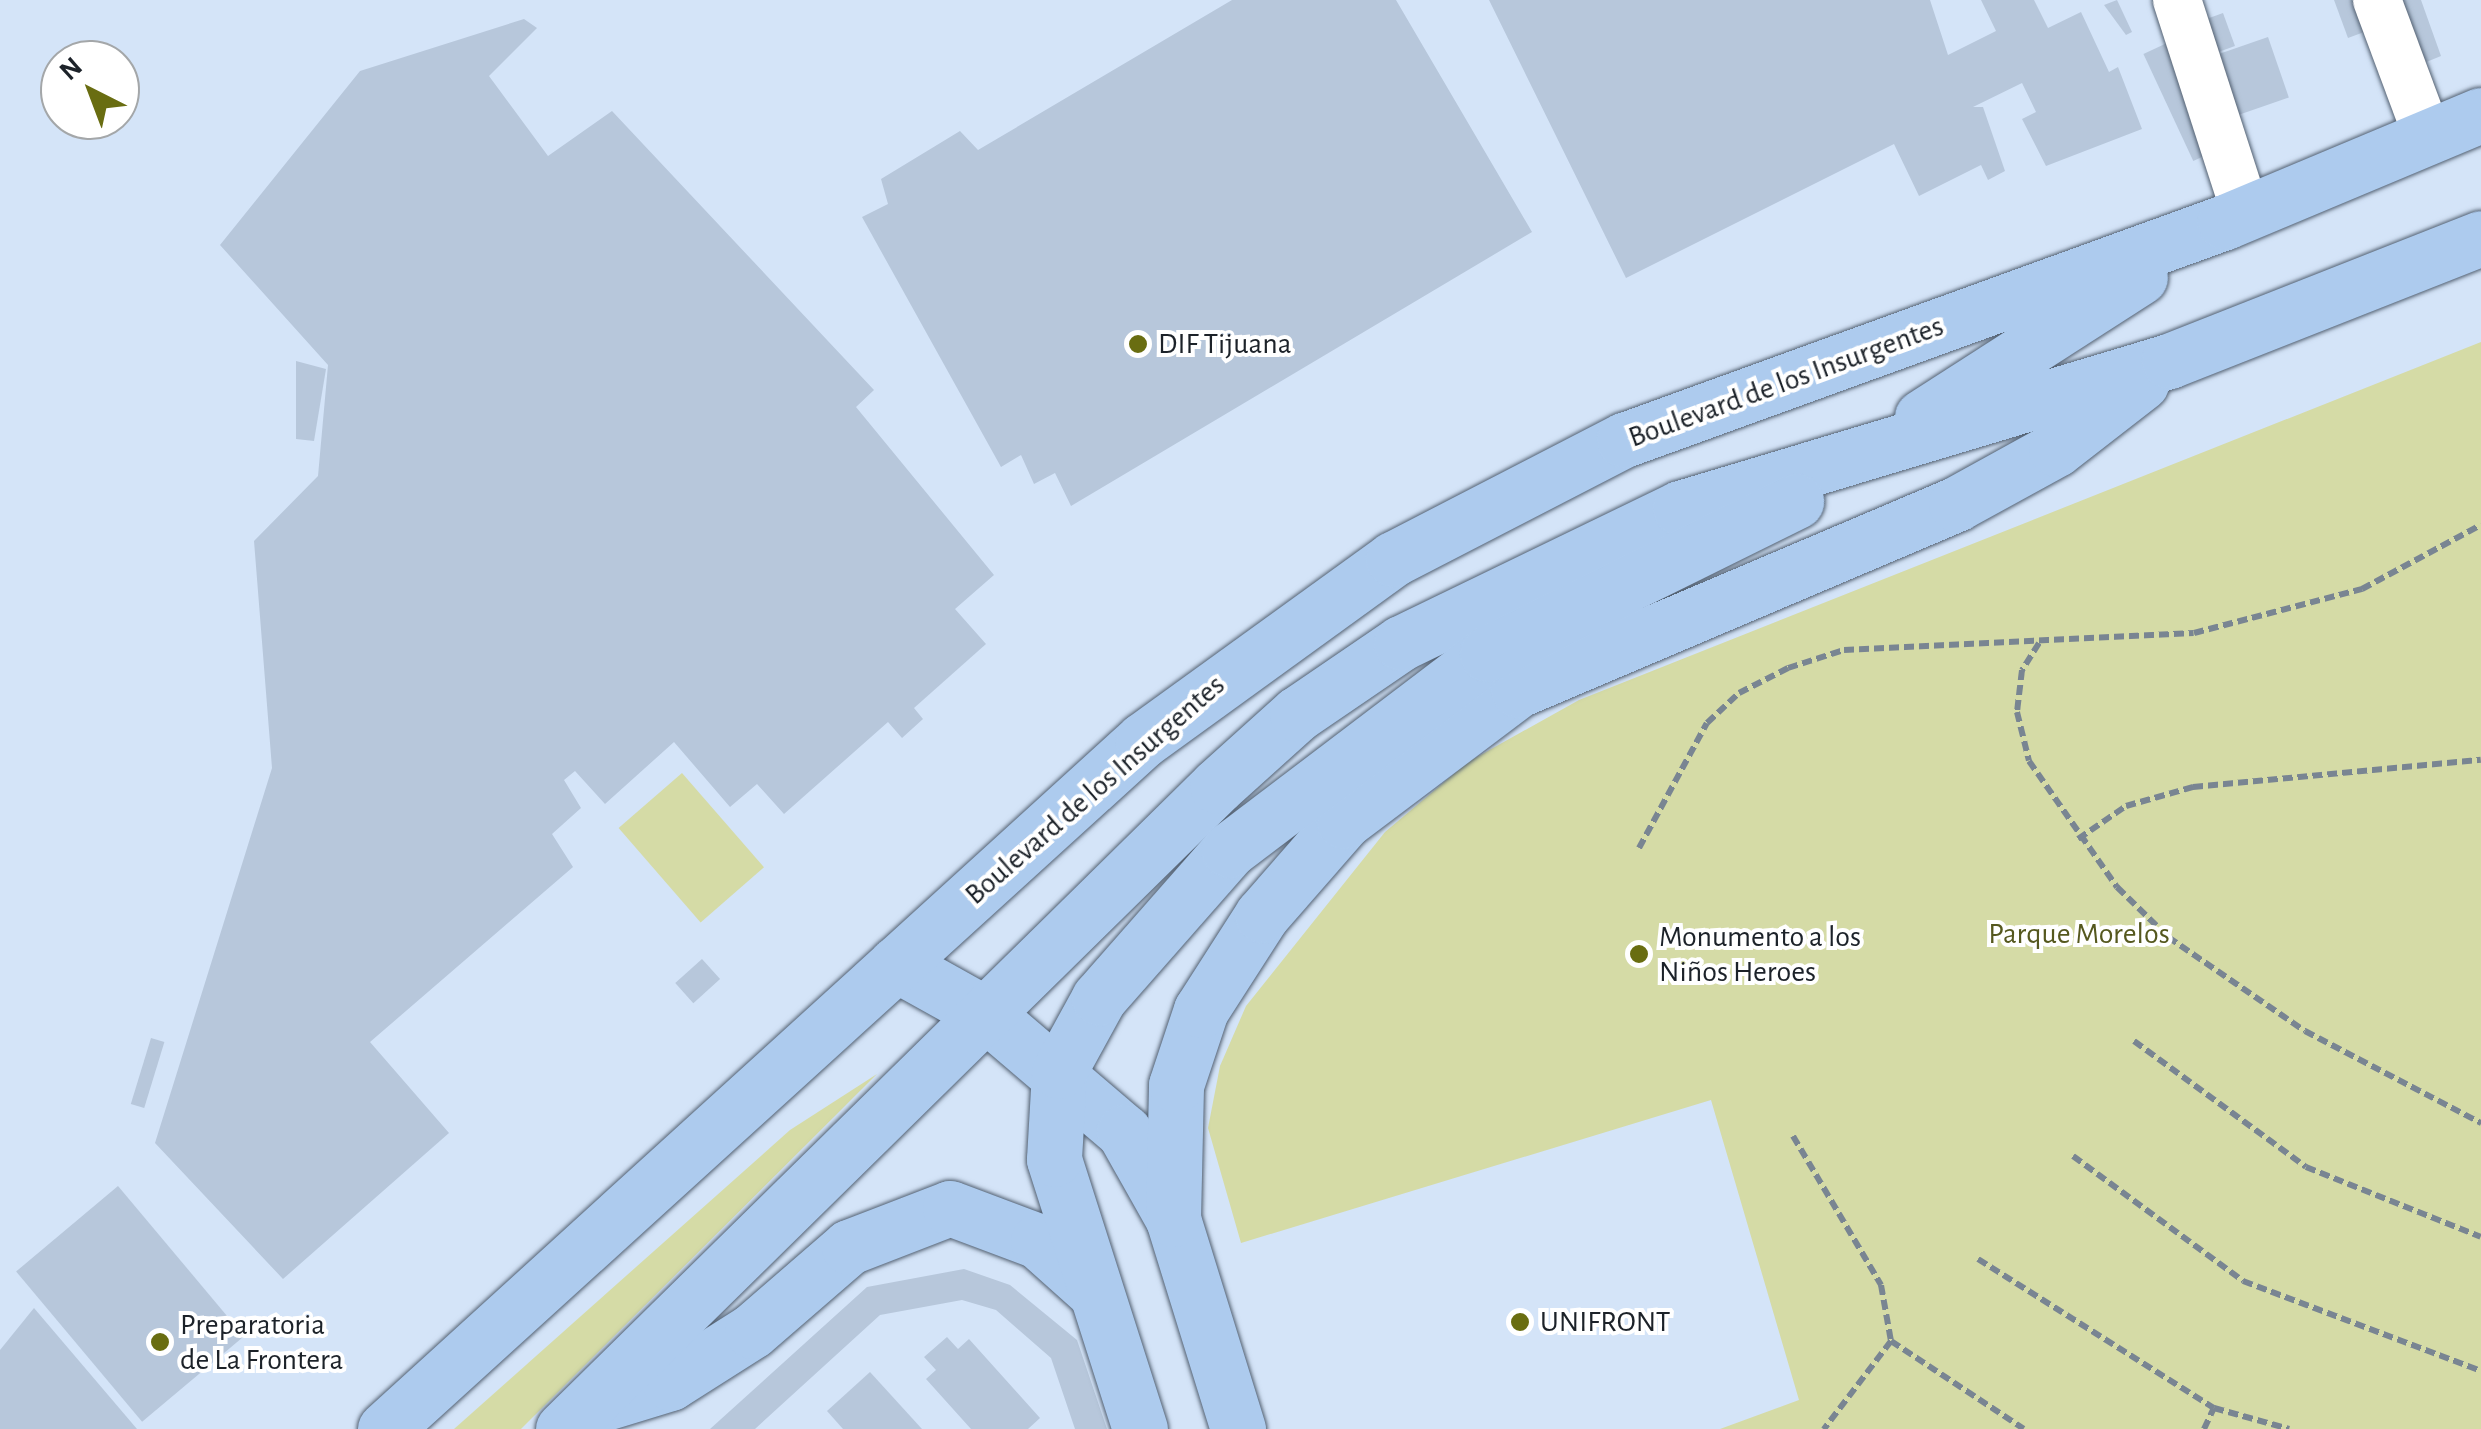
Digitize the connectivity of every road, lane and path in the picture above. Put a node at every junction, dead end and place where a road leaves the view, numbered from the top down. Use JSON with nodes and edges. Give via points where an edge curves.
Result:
{"nodes":[{"id":1,"x":2177,"y":0,"type":"edge"},
{"id":2,"x":2377,"y":0,"type":"edge"},
{"id":3,"x":2481,"y":115,"type":"edge"},
{"id":4,"x":2428,"y":137,"type":"junction"},
{"id":5,"x":2236,"y":218,"type":"junction"},
{"id":6,"x":2481,"y":238,"type":"edge"},
{"id":7,"x":2169,"y":360,"type":"junction"},
{"id":8,"x":1864,"y":454,"type":"junction"},
{"id":9,"x":2481,"y":525,"type":"edge"},
{"id":10,"x":2040,"y":642,"type":"junction"},
{"id":11,"x":2481,"y":760,"type":"edge"},
{"id":12,"x":2078,"y":840,"type":"junction"},
{"id":13,"x":1639,"y":848,"type":"dead end"},
{"id":14,"x":896,"y":964,"type":"junction"},
{"id":15,"x":986,"y":1014,"type":"junction"},
{"id":16,"x":2134,"y":1041,"type":"dead end"},
{"id":17,"x":1060,"y":1071,"type":"junction"},
{"id":18,"x":2481,"y":1124,"type":"edge"},
{"id":19,"x":1793,"y":1136,"type":"dead end"},
{"id":20,"x":2073,"y":1156,"type":"dead end"},
{"id":21,"x":1173,"y":1219,"type":"junction"},
{"id":22,"x":2481,"y":1238,"type":"edge"},
{"id":23,"x":1978,"y":1259,"type":"dead end"},
{"id":24,"x":1094,"y":1292,"type":"junction"},
{"id":25,"x":1892,"y":1341,"type":"junction"},
{"id":26,"x":2481,"y":1371,"type":"edge"},
{"id":27,"x":2214,"y":1408,"type":"junction"},
{"id":28,"x":574,"y":1419,"type":"edge"},
{"id":29,"x":386,"y":1429,"type":"edge"},
{"id":30,"x":1140,"y":1429,"type":"edge"},
{"id":31,"x":1238,"y":1429,"type":"edge"},
{"id":32,"x":1824,"y":1429,"type":"edge"},
{"id":33,"x":2024,"y":1429,"type":"edge"},
{"id":34,"x":2204,"y":1429,"type":"edge"},
{"id":35,"x":2290,"y":1429,"type":"edge"}],
"edges":[{"from":1,"to":5,"type":"lane"},
{"from":2,"to":4,"type":"lane"},
{"from":3,"to":4,"type":"main road","name":"Boulevard de los Insurgentes"},
{"from":4,"to":5,"type":"main road","name":"Boulevard de los Insurgentes"},
{"from":5,"to":8,"type":"main road"},
{"from":5,"to":14,"type":"main road","name":"Boulevard de los Insurgentes","via":[[1624,440],[1457,519],[1309,612],[1143,740]]},
{"from":6,"to":7,"type":"main road"},
{"from":7,"to":8,"type":"main road"},
{"from":7,"to":21,"type":"main road","via":[[2056,449],[1956,504],[1518,690],[1344,821],[1262,915],[1201,1010],[1176,1086]]},
{"from":8,"to":15,"type":"main road","via":[[1680,508],[1402,643],[1297,714]]},
{"from":8,"to":17,"type":"main road","via":[[1777,512],[1487,654],[1324,772],[1165,913],[1099,998]]},
{"from":9,"to":10,"type":"path","via":[[2362,589],[2272,616],[2194,633]]},
{"from":10,"to":12,"type":"path","via":[[2022,670],[2017,712],[2029,760]]},
{"from":10,"to":13,"type":"path","via":[[1844,650],[1788,668],[1707,723]]},
{"from":11,"to":12,"type":"path","via":[[2193,788],[2126,806]]},
{"from":12,"to":18,"type":"path","via":[[2168,937],[2232,983],[2366,1068]]},
{"from":14,"to":15,"type":"main road"},
{"from":14,"to":29,"type":"main road","name":"Boulevard de los Insurgentes"},
{"from":15,"to":17,"type":"main road"},
{"from":15,"to":28,"type":"main road"},
{"from":16,"to":22,"type":"path","via":[[2306,1167]]},
{"from":17,"to":21,"type":"main road","via":[[1124,1132]]},
{"from":17,"to":24,"type":"main road","via":[[1054,1159]]},
{"from":19,"to":25,"type":"path","via":[[1881,1284]]},
{"from":20,"to":26,"type":"path","via":[[2243,1281]]},
{"from":21,"to":31,"type":"main road"},
{"from":23,"to":27,"type":"path"},
{"from":24,"to":28,"type":"main road","via":[[1038,1241],[950,1208],[849,1247],[752,1331],[670,1383]]},
{"from":24,"to":30,"type":"main road"},
{"from":25,"to":32,"type":"path"},
{"from":25,"to":33,"type":"path"},
{"from":27,"to":34,"type":"path"},
{"from":27,"to":35,"type":"path"}]}
